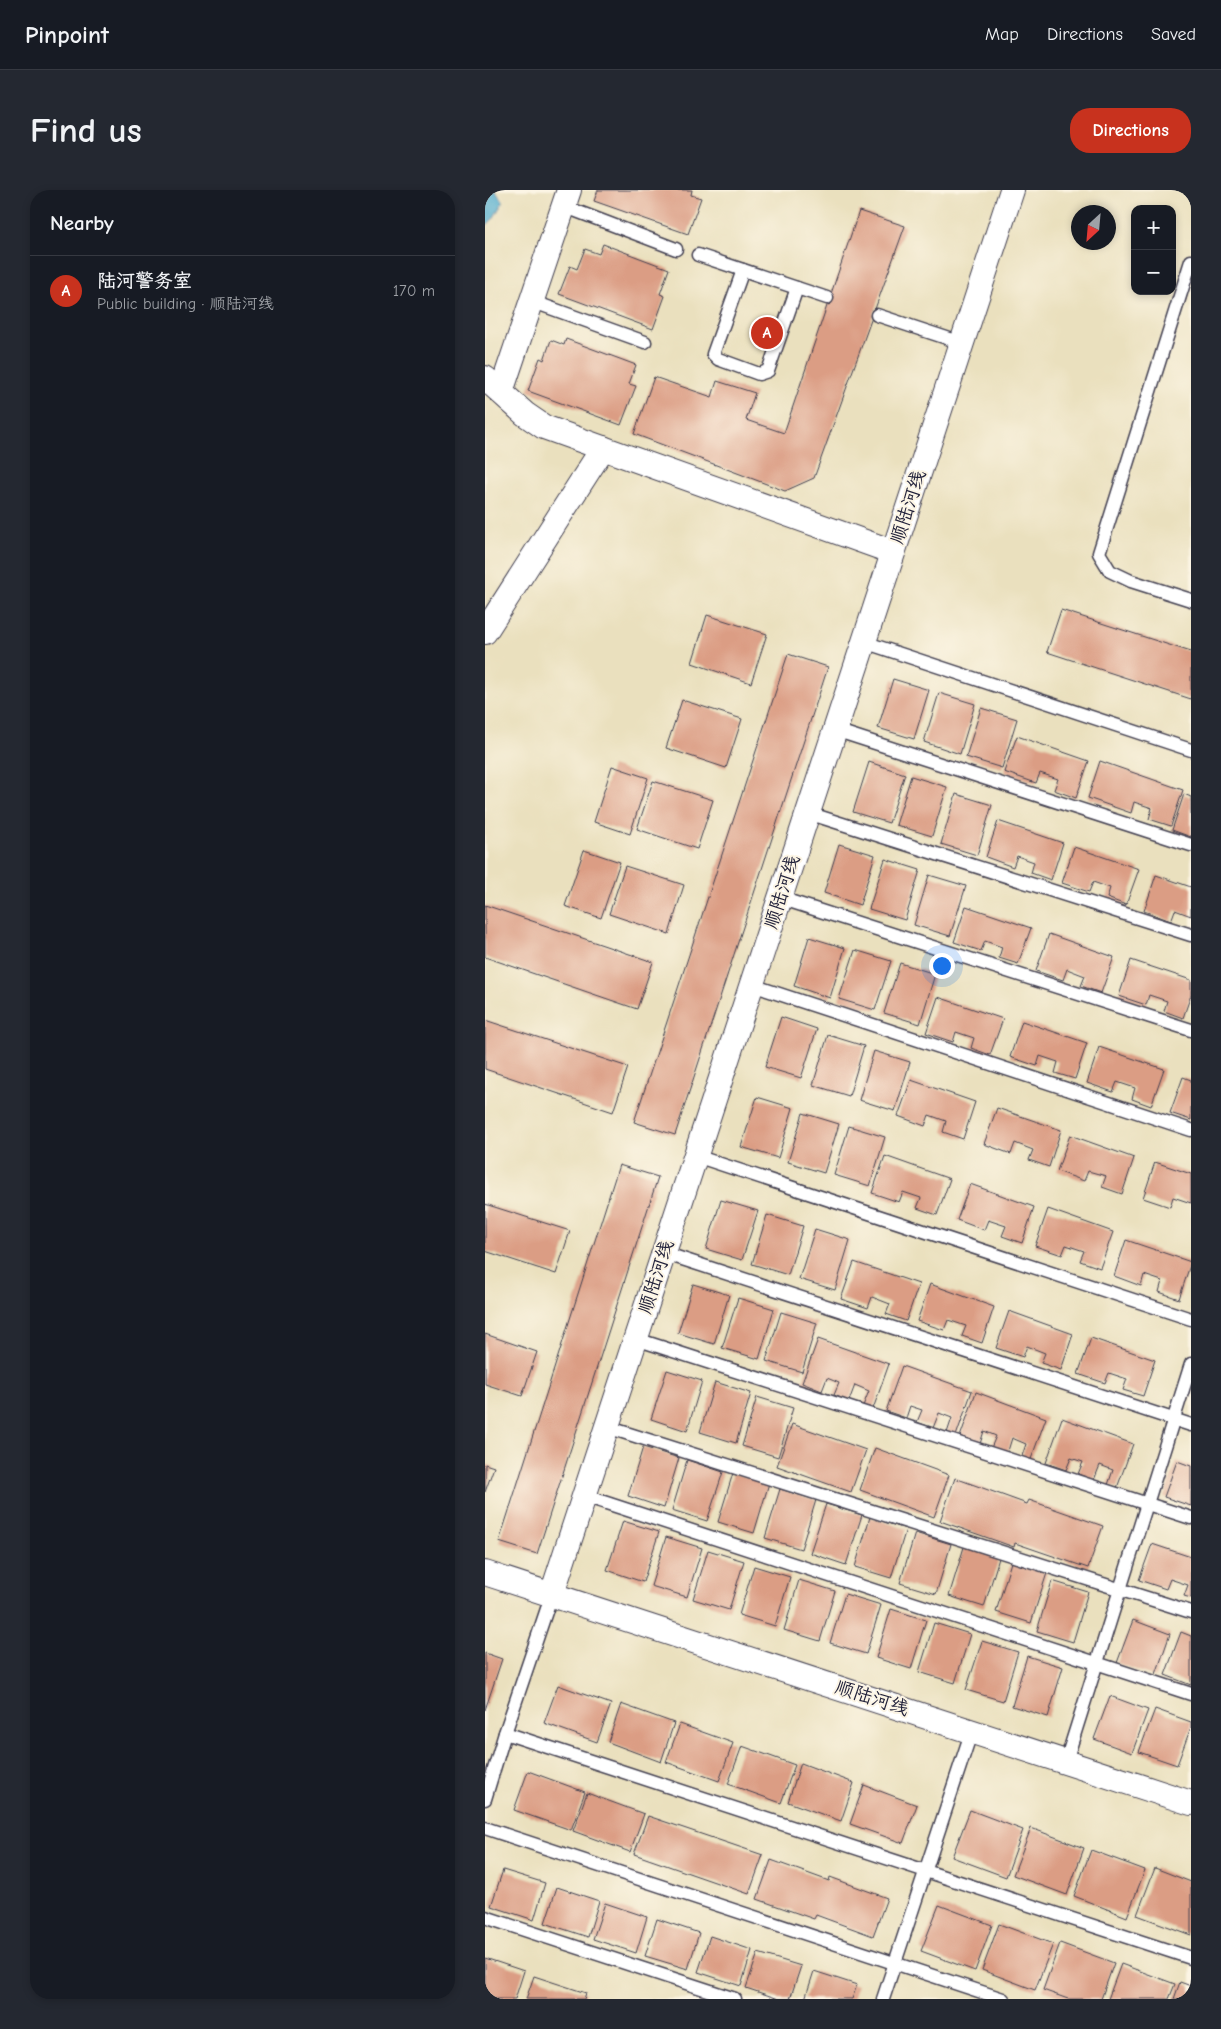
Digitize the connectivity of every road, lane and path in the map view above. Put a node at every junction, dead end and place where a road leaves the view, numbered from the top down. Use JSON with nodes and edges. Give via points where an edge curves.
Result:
{"nodes":[{"id":1,"x":1012,"y":190,"type":"edge"},
{"id":2,"x":566,"y":198,"type":"edge"},
{"id":3,"x":676,"y":248,"type":"dead end"},
{"id":4,"x":698,"y":255,"type":"dead end"},
{"id":5,"x":1191,"y":261,"type":"edge"},
{"id":6,"x":743,"y":270,"type":"junction"},
{"id":7,"x":797,"y":288,"type":"junction"},
{"id":8,"x":827,"y":298,"type":"dead end"},
{"id":9,"x":531,"y":301,"type":"junction"},
{"id":10,"x":877,"y":315,"type":"dead end"},
{"id":11,"x":645,"y":342,"type":"dead end"},
{"id":12,"x":962,"y":343,"type":"junction"},
{"id":13,"x":493,"y":385,"type":"edge"},
{"id":14,"x":603,"y":448,"type":"junction"},
{"id":15,"x":893,"y":552,"type":"junction"},
{"id":16,"x":1191,"y":600,"type":"edge"},
{"id":17,"x":485,"y":632,"type":"edge"},
{"id":18,"x":864,"y":642,"type":"junction"},
{"id":19,"x":835,"y":730,"type":"junction"},
{"id":20,"x":1191,"y":750,"type":"edge"},
{"id":21,"x":808,"y":813,"type":"junction"},
{"id":22,"x":1191,"y":845,"type":"edge"},
{"id":23,"x":780,"y":898,"type":"junction"},
{"id":24,"x":1191,"y":935,"type":"edge"},
{"id":25,"x":752,"y":985,"type":"junction"},
{"id":26,"x":1191,"y":1030,"type":"edge"},
{"id":27,"x":1191,"y":1130,"type":"edge"},
{"id":28,"x":696,"y":1156,"type":"junction"},
{"id":29,"x":664,"y":1253,"type":"junction"},
{"id":30,"x":1191,"y":1319,"type":"edge"},
{"id":31,"x":636,"y":1339,"type":"junction"},
{"id":32,"x":1191,"y":1364,"type":"edge"},
{"id":33,"x":1174,"y":1419,"type":"junction"},
{"id":34,"x":1191,"y":1425,"type":"edge"},
{"id":35,"x":607,"y":1426,"type":"junction"},
{"id":36,"x":585,"y":1496,"type":"junction"},
{"id":37,"x":1147,"y":1504,"type":"junction"},
{"id":38,"x":1191,"y":1518,"type":"edge"},
{"id":39,"x":485,"y":1573,"type":"edge"},
{"id":40,"x":1120,"y":1589,"type":"junction"},
{"id":41,"x":552,"y":1594,"type":"junction"},
{"id":42,"x":1191,"y":1612,"type":"edge"},
{"id":43,"x":1097,"y":1663,"type":"junction"},
{"id":44,"x":1191,"y":1694,"type":"edge"},
{"id":45,"x":972,"y":1730,"type":"junction"},
{"id":46,"x":505,"y":1733,"type":"junction"},
{"id":47,"x":1066,"y":1761,"type":"junction"},
{"id":48,"x":485,"y":1799,"type":"edge"},
{"id":49,"x":1191,"y":1803,"type":"edge"},
{"id":50,"x":485,"y":1828,"type":"edge"},
{"id":51,"x":925,"y":1870,"type":"junction"},
{"id":52,"x":485,"y":1917,"type":"edge"},
{"id":53,"x":1191,"y":1958,"type":"edge"},
{"id":54,"x":895,"y":1963,"type":"junction"},
{"id":55,"x":735,"y":1999,"type":"edge"},
{"id":56,"x":883,"y":1999,"type":"edge"},
{"id":57,"x":1003,"y":1999,"type":"edge"}],
"edges":[{"from":1,"to":12,"type":"street","name":"顺陆河线"},
{"from":2,"to":3,"type":"lane"},
{"from":2,"to":9,"type":"street"},
{"from":4,"to":6,"type":"lane"},
{"from":5,"to":16,"type":"lane","via":[[1099,553],[1110,571]]},
{"from":6,"to":7,"type":"lane"},
{"from":6,"to":7,"type":"lane","via":[[713,354],[718,359],[759,374],[768,371]]},
{"from":7,"to":8,"type":"lane"},
{"from":9,"to":11,"type":"lane"},
{"from":9,"to":13,"type":"street"},
{"from":10,"to":12,"type":"lane"},
{"from":12,"to":15,"type":"street","name":"顺陆河线"},
{"from":13,"to":14,"type":"street","via":[[544,427]]},
{"from":14,"to":15,"type":"street"},
{"from":14,"to":17,"type":"street"},
{"from":15,"to":18,"type":"street","name":"顺陆河线"},
{"from":18,"to":19,"type":"street","name":"顺陆河线"},
{"from":18,"to":20,"type":"lane"},
{"from":19,"to":21,"type":"street","name":"顺陆河线"},
{"from":19,"to":22,"type":"lane"},
{"from":21,"to":23,"type":"street","name":"顺陆河线"},
{"from":21,"to":24,"type":"lane"},
{"from":23,"to":25,"type":"street","name":"顺陆河线"},
{"from":23,"to":26,"type":"lane"},
{"from":25,"to":27,"type":"lane"},
{"from":25,"to":28,"type":"street","name":"顺陆河线"},
{"from":28,"to":29,"type":"street","name":"顺陆河线"},
{"from":28,"to":30,"type":"lane"},
{"from":29,"to":31,"type":"street","name":"顺陆河线"},
{"from":29,"to":33,"type":"lane"},
{"from":31,"to":35,"type":"street","name":"顺陆河线"},
{"from":31,"to":37,"type":"lane"},
{"from":32,"to":33,"type":"lane"},
{"from":33,"to":34,"type":"lane"},
{"from":33,"to":37,"type":"lane"},
{"from":35,"to":36,"type":"street","name":"顺陆河线"},
{"from":35,"to":40,"type":"lane"},
{"from":36,"to":41,"type":"street","name":"顺陆河线"},
{"from":36,"to":43,"type":"lane"},
{"from":37,"to":38,"type":"lane"},
{"from":37,"to":40,"type":"lane"},
{"from":39,"to":41,"type":"street","name":"顺陆河线"},
{"from":40,"to":42,"type":"lane"},
{"from":40,"to":43,"type":"lane"},
{"from":41,"to":45,"type":"street","name":"顺陆河线"},
{"from":41,"to":46,"type":"lane"},
{"from":43,"to":44,"type":"lane"},
{"from":43,"to":47,"type":"lane"},
{"from":45,"to":47,"type":"street","name":"顺陆河线"},
{"from":45,"to":51,"type":"lane"},
{"from":46,"to":48,"type":"lane"},
{"from":46,"to":51,"type":"lane"},
{"from":47,"to":49,"type":"street","name":"顺陆河线"},
{"from":50,"to":54,"type":"lane"},
{"from":51,"to":53,"type":"lane"},
{"from":51,"to":54,"type":"lane"},
{"from":52,"to":55,"type":"lane"},
{"from":54,"to":56,"type":"lane"},
{"from":54,"to":57,"type":"lane"}]}
